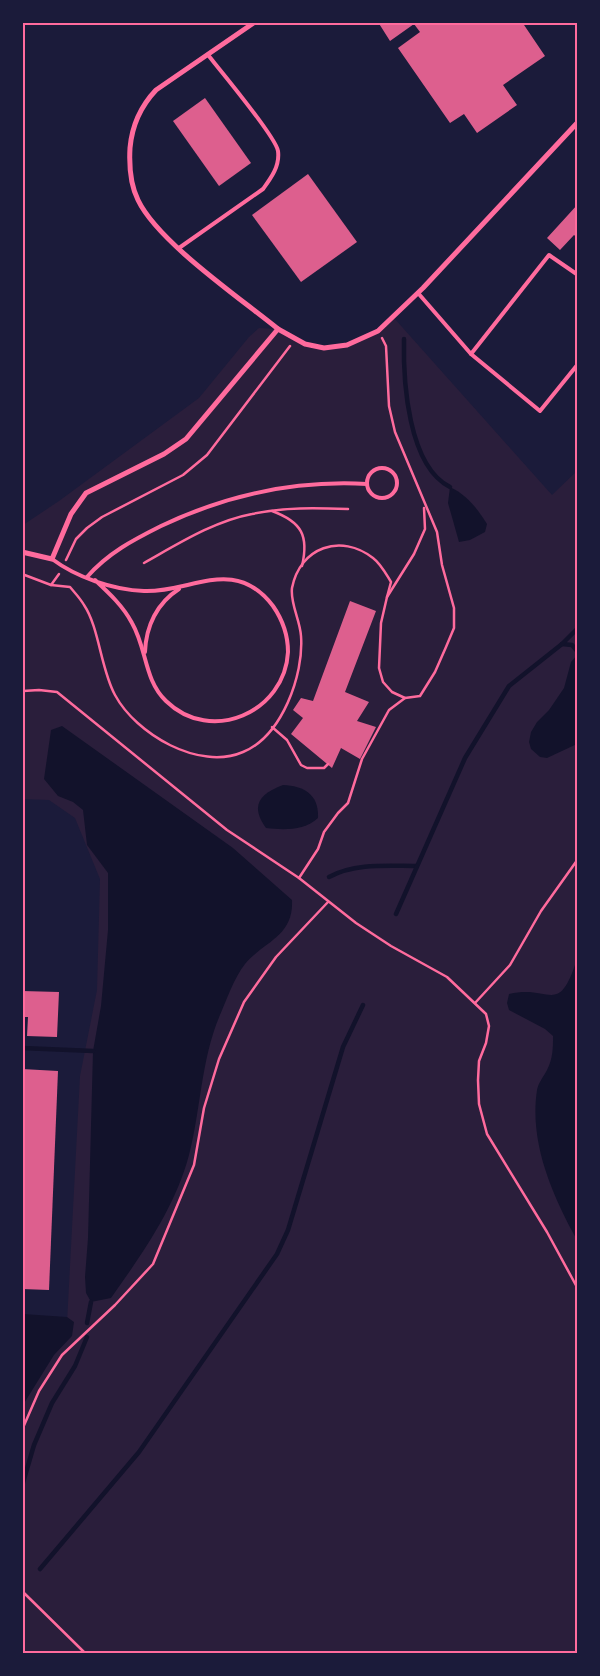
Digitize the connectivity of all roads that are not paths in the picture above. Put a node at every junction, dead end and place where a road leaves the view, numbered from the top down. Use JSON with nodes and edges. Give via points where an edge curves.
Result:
{"nodes":[{"id":1,"x":255,"y":22,"type":"edge"},
{"id":2,"x":208,"y":55,"type":"junction"},
{"id":3,"x":578,"y":122,"type":"edge"},
{"id":4,"x":179,"y":248,"type":"junction"},
{"id":5,"x":578,"y":275,"type":"edge"},
{"id":6,"x":418,"y":294,"type":"junction"},
{"id":7,"x":278,"y":329,"type":"junction"},
{"id":8,"x":471,"y":354,"type":"junction"},
{"id":9,"x":578,"y":364,"type":"edge"},
{"id":10,"x":367,"y":484,"type":"junction"},
{"id":11,"x":22,"y":552,"type":"edge"},
{"id":12,"x":52,"y":558,"type":"junction"},
{"id":13,"x":87,"y":577,"type":"junction"},
{"id":14,"x":95,"y":580,"type":"junction"},
{"id":15,"x":183,"y":586,"type":"junction"},
{"id":16,"x":145,"y":655,"type":"junction"}],
"edges":[{"from":1,"to":2,"type":"street"},
{"from":2,"to":4,"type":"street","via":[[156,90],[145,102],[133,128],[129,159],[132,184],[144,210]]},
{"from":2,"to":4,"type":"lane","via":[[262,124],[278,149],[278,162],[263,189]]},
{"from":3,"to":6,"type":"street"},
{"from":4,"to":7,"type":"street"},
{"from":5,"to":8,"type":"lane","via":[[549,255]]},
{"from":6,"to":7,"type":"street","via":[[378,331],[347,345],[333,348],[312,346],[294,340]]},
{"from":6,"to":8,"type":"lane"},
{"from":7,"to":12,"type":"street","via":[[186,439],[150,462],[86,493],[71,514]]},
{"from":8,"to":9,"type":"lane","via":[[540,412]]},
{"from":10,"to":10,"type":"lane","via":[[370,474],[382,468],[392,472],[397,485],[393,494],[384,498],[374,496]]},
{"from":10,"to":13,"type":"lane","via":[[336,482],[280,488],[245,494],[193,511],[118,548]]},
{"from":11,"to":12,"type":"street"},
{"from":12,"to":13,"type":"lane","via":[[63,567]]},
{"from":13,"to":14,"type":"lane"},
{"from":14,"to":15,"type":"lane","via":[[142,591]]},
{"from":14,"to":16,"type":"lane","via":[[132,623]]},
{"from":15,"to":16,"type":"lane","via":[[155,613],[146,640]]},
{"from":15,"to":16,"type":"lane","via":[[207,579],[232,580],[253,588],[269,602],[283,623],[288,647],[279,685],[265,703],[244,716],[220,722],[196,719],[176,709],[158,691],[148,671]]}]}
